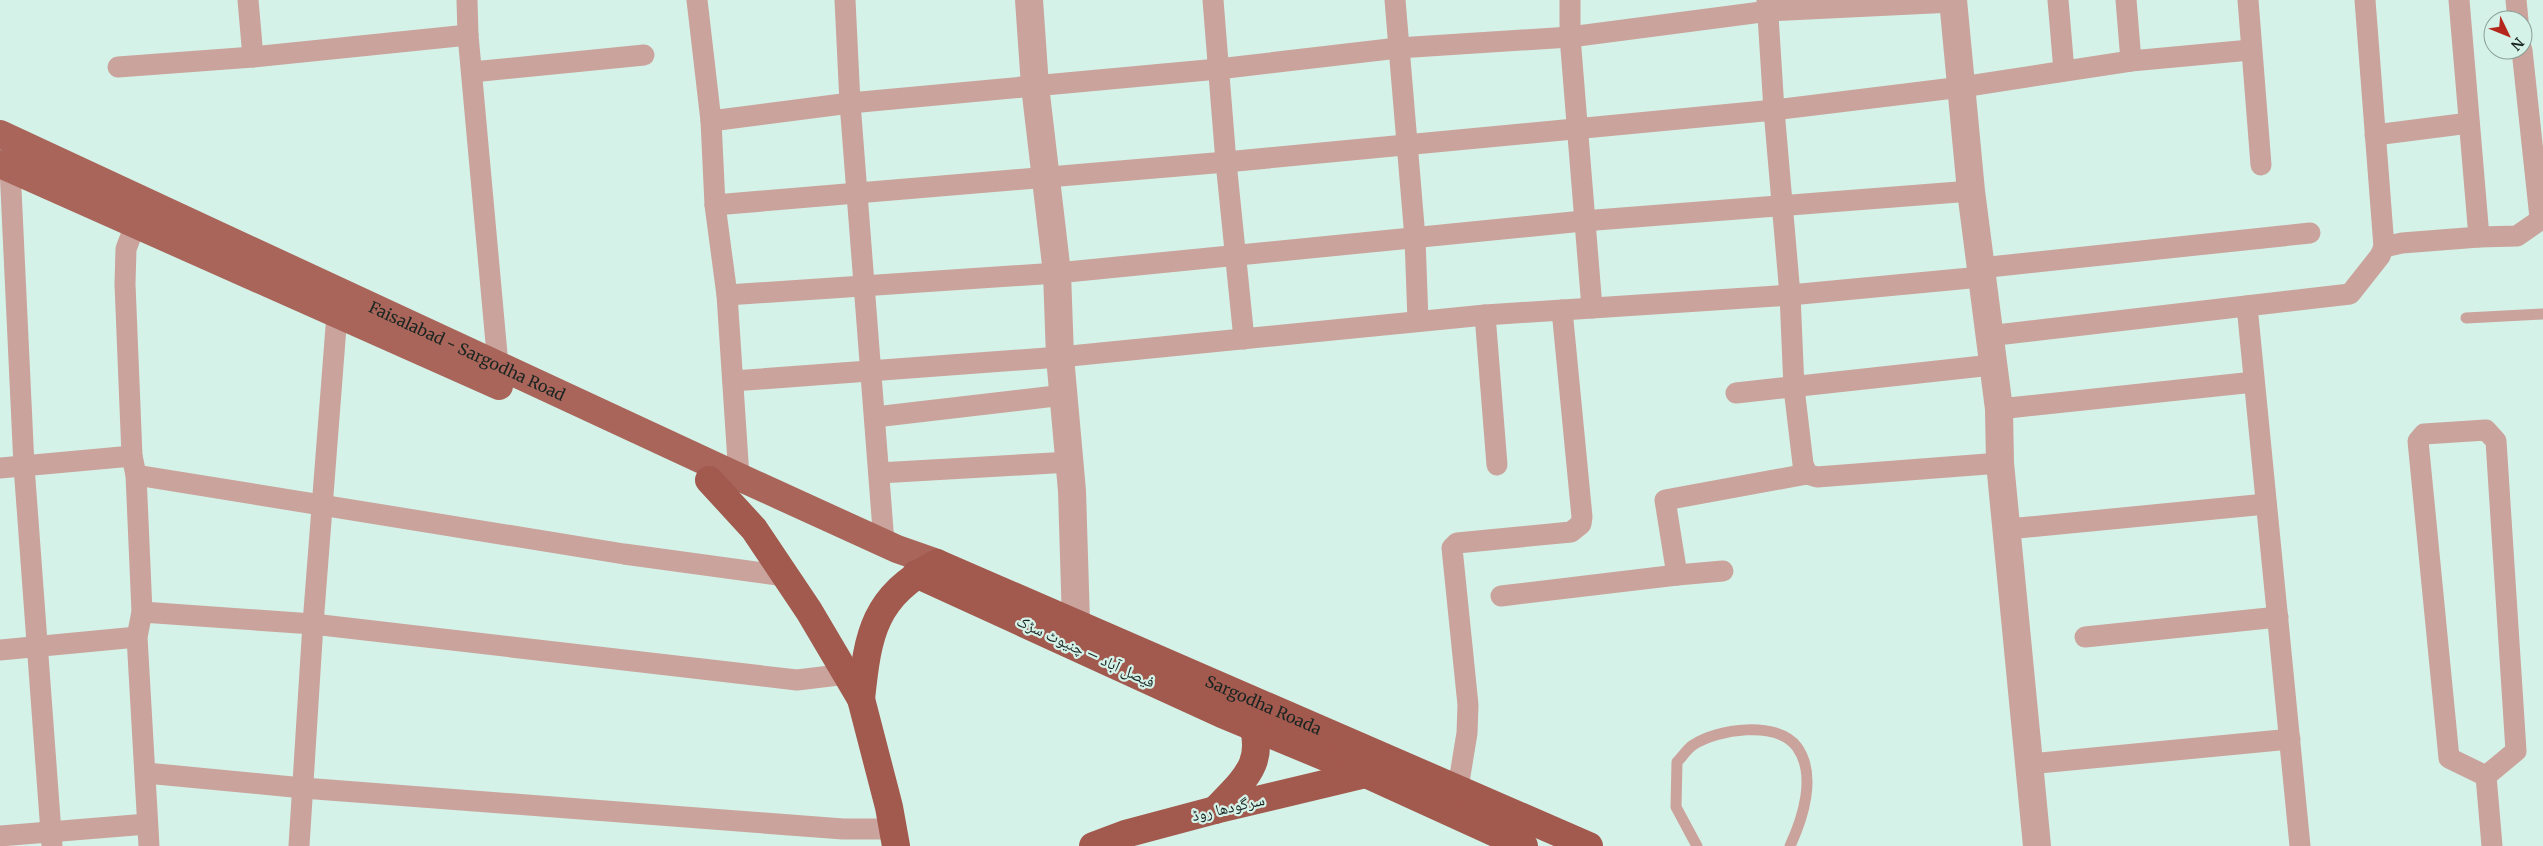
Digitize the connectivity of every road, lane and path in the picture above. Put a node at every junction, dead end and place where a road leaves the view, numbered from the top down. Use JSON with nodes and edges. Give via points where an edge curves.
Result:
{"nodes":[{"id":1,"x":248,"y":0,"type":"edge"},
{"id":2,"x":467,"y":0,"type":"edge"},
{"id":3,"x":697,"y":0,"type":"edge"},
{"id":4,"x":846,"y":0,"type":"edge"},
{"id":5,"x":1029,"y":0,"type":"edge"},
{"id":6,"x":1213,"y":0,"type":"edge"},
{"id":7,"x":1395,"y":0,"type":"edge"},
{"id":8,"x":1570,"y":0,"type":"edge"},
{"id":9,"x":2058,"y":0,"type":"edge"},
{"id":10,"x":2126,"y":0,"type":"edge"},
{"id":11,"x":2248,"y":0,"type":"edge"},
{"id":12,"x":2365,"y":0,"type":"edge"},
{"id":13,"x":2459,"y":0,"type":"edge"},
{"id":14,"x":1953,"y":1,"type":"edge"},
{"id":15,"x":1768,"y":6,"type":"edge"},
{"id":16,"x":468,"y":35,"type":"junction"},
{"id":17,"x":1570,"y":37,"type":"junction"},
{"id":18,"x":1398,"y":48,"type":"junction"},
{"id":19,"x":2250,"y":50,"type":"junction"},
{"id":20,"x":644,"y":55,"type":"dead end"},
{"id":21,"x":253,"y":57,"type":"junction"},
{"id":22,"x":2523,"y":60,"type":"edge"},
{"id":23,"x":2131,"y":61,"type":"junction"},
{"id":24,"x":118,"y":67,"type":"dead end"},
{"id":25,"x":1218,"y":68,"type":"junction"},
{"id":26,"x":2064,"y":71,"type":"junction"},
{"id":27,"x":472,"y":72,"type":"junction"},
{"id":28,"x":1035,"y":86,"type":"junction"},
{"id":29,"x":1962,"y":87,"type":"junction"},
{"id":30,"x":850,"y":103,"type":"junction"},
{"id":31,"x":1774,"y":110,"type":"junction"},
{"id":32,"x":712,"y":121,"type":"junction"},
{"id":33,"x":2469,"y":123,"type":"junction"},
{"id":34,"x":1578,"y":128,"type":"junction"},
{"id":35,"x":0,"y":134,"type":"edge"},
{"id":36,"x":2375,"y":135,"type":"junction"},
{"id":37,"x":1407,"y":144,"type":"junction"},
{"id":38,"x":1226,"y":162,"type":"junction"},
{"id":39,"x":2262,"y":165,"type":"dead end"},
{"id":40,"x":5,"y":166,"type":"edge"},
{"id":41,"x":1045,"y":176,"type":"junction"},
{"id":42,"x":1971,"y":191,"type":"junction"},
{"id":43,"x":859,"y":194,"type":"junction"},
{"id":44,"x":714,"y":206,"type":"junction"},
{"id":45,"x":1782,"y":206,"type":"junction"},
{"id":46,"x":2542,"y":218,"type":"edge"},
{"id":47,"x":1583,"y":220,"type":"junction"},
{"id":48,"x":135,"y":225,"type":"junction"},
{"id":49,"x":2310,"y":233,"type":"dead end"},
{"id":50,"x":2479,"y":237,"type":"junction"},
{"id":51,"x":1415,"y":238,"type":"junction"},
{"id":52,"x":2384,"y":247,"type":"junction"},
{"id":53,"x":1236,"y":254,"type":"junction"},
{"id":54,"x":1056,"y":273,"type":"junction"},
{"id":55,"x":1980,"y":273,"type":"junction"},
{"id":56,"x":866,"y":287,"type":"junction"},
{"id":57,"x":1790,"y":295,"type":"junction"},
{"id":58,"x":727,"y":296,"type":"junction"},
{"id":59,"x":2247,"y":306,"type":"junction"},
{"id":60,"x":1592,"y":308,"type":"junction"},
{"id":61,"x":1562,"y":310,"type":"junction"},
{"id":62,"x":337,"y":314,"type":"junction"},
{"id":63,"x":2543,"y":314,"type":"edge"},
{"id":64,"x":1485,"y":315,"type":"junction"},
{"id":65,"x":2466,"y":318,"type":"dead end"},
{"id":66,"x":1418,"y":321,"type":"junction"},
{"id":67,"x":1988,"y":336,"type":"junction"},
{"id":68,"x":1244,"y":339,"type":"junction"},
{"id":69,"x":1060,"y":357,"type":"junction"},
{"id":70,"x":498,"y":365,"type":"junction"},
{"id":71,"x":1992,"y":365,"type":"junction"},
{"id":72,"x":871,"y":372,"type":"junction"},
{"id":73,"x":733,"y":381,"type":"junction"},
{"id":74,"x":2254,"y":382,"type":"junction"},
{"id":75,"x":1794,"y":388,"type":"junction"},
{"id":76,"x":1736,"y":393,"type":"dead end"},
{"id":77,"x":1064,"y":395,"type":"junction"},
{"id":78,"x":1999,"y":409,"type":"junction"},
{"id":79,"x":875,"y":417,"type":"junction"},
{"id":80,"x":1070,"y":462,"type":"junction"},
{"id":81,"x":2000,"y":463,"type":"junction"},
{"id":82,"x":1497,"y":465,"type":"dead end"},
{"id":83,"x":24,"y":466,"type":"junction"},
{"id":84,"x":134,"y":466,"type":"junction"},
{"id":85,"x":0,"y":468,"type":"edge"},
{"id":86,"x":879,"y":474,"type":"junction"},
{"id":87,"x":1806,"y":474,"type":"junction"},
{"id":88,"x":739,"y":477,"type":"junction"},
{"id":89,"x":709,"y":480,"type":"junction"},
{"id":90,"x":322,"y":504,"type":"junction"},
{"id":91,"x":2266,"y":504,"type":"junction"},
{"id":92,"x":2008,"y":529,"type":"junction"},
{"id":93,"x":884,"y":543,"type":"junction"},
{"id":94,"x":927,"y":568,"type":"junction"},
{"id":95,"x":1723,"y":570,"type":"dead end"},
{"id":96,"x":1677,"y":575,"type":"junction"},
{"id":97,"x":785,"y":576,"type":"junction"},
{"id":98,"x":1501,"y":596,"type":"dead end"},
{"id":99,"x":142,"y":612,"type":"junction"},
{"id":100,"x":2278,"y":617,"type":"junction"},
{"id":101,"x":1076,"y":622,"type":"junction"},
{"id":102,"x":313,"y":624,"type":"junction"},
{"id":103,"x":137,"y":637,"type":"junction"},
{"id":104,"x":2085,"y":637,"type":"dead end"},
{"id":105,"x":37,"y":647,"type":"junction"},
{"id":106,"x":0,"y":650,"type":"edge"},
{"id":107,"x":847,"y":674,"type":"junction"},
{"id":108,"x":1241,"y":694,"type":"junction"},
{"id":109,"x":861,"y":699,"type":"junction"},
{"id":110,"x":1255,"y":728,"type":"junction"},
{"id":111,"x":2290,"y":739,"type":"junction"},
{"id":112,"x":2030,"y":764,"type":"junction"},
{"id":113,"x":146,"y":773,"type":"junction"},
{"id":114,"x":1366,"y":774,"type":"junction"},
{"id":115,"x":2486,"y":776,"type":"junction"},
{"id":116,"x":303,"y":788,"type":"junction"},
{"id":117,"x":1458,"y":788,"type":"junction"},
{"id":118,"x":1215,"y":810,"type":"junction"},
{"id":119,"x":148,"y":824,"type":"junction"},
{"id":120,"x":0,"y":836,"type":"edge"},
{"id":121,"x":895,"y":838,"type":"edge"},
{"id":122,"x":51,"y":839,"type":"edge"},
{"id":123,"x":1102,"y":845,"type":"edge"},
{"id":124,"x":149,"y":846,"type":"edge"},
{"id":125,"x":299,"y":846,"type":"edge"},
{"id":126,"x":1524,"y":846,"type":"edge"},
{"id":127,"x":1590,"y":846,"type":"edge"},
{"id":128,"x":1697,"y":846,"type":"edge"},
{"id":129,"x":1790,"y":846,"type":"edge"},
{"id":130,"x":2037,"y":846,"type":"edge"},
{"id":131,"x":2300,"y":846,"type":"edge"},
{"id":132,"x":2492,"y":846,"type":"edge"}],
"edges":[{"from":1,"to":21,"type":"street"},
{"from":2,"to":16,"type":"street"},
{"from":3,"to":32,"type":"street"},
{"from":4,"to":30,"type":"street"},
{"from":5,"to":28,"type":"street"},
{"from":6,"to":25,"type":"street"},
{"from":7,"to":18,"type":"street"},
{"from":8,"to":17,"type":"street"},
{"from":9,"to":26,"type":"street"},
{"from":10,"to":23,"type":"street"},
{"from":11,"to":19,"type":"street"},
{"from":12,"to":36,"type":"street"},
{"from":13,"to":33,"type":"street"},
{"from":14,"to":15,"type":"street"},
{"from":14,"to":29,"type":"street"},
{"from":15,"to":17,"type":"street"},
{"from":15,"to":31,"type":"street"},
{"from":16,"to":21,"type":"street"},
{"from":16,"to":27,"type":"street"},
{"from":17,"to":18,"type":"street"},
{"from":17,"to":34,"type":"street"},
{"from":18,"to":25,"type":"street"},
{"from":18,"to":37,"type":"street"},
{"from":19,"to":23,"type":"street"},
{"from":19,"to":39,"type":"street"},
{"from":20,"to":27,"type":"street"},
{"from":21,"to":24,"type":"street"},
{"from":22,"to":46,"type":"street"},
{"from":23,"to":26,"type":"street"},
{"from":25,"to":28,"type":"street"},
{"from":25,"to":38,"type":"street"},
{"from":26,"to":29,"type":"street"},
{"from":27,"to":70,"type":"street"},
{"from":28,"to":30,"type":"street"},
{"from":28,"to":41,"type":"street"},
{"from":29,"to":31,"type":"street"},
{"from":29,"to":42,"type":"street"},
{"from":30,"to":32,"type":"street"},
{"from":30,"to":43,"type":"street"},
{"from":31,"to":34,"type":"street"},
{"from":31,"to":45,"type":"street"},
{"from":32,"to":44,"type":"street"},
{"from":33,"to":36,"type":"street"},
{"from":33,"to":50,"type":"street"},
{"from":34,"to":37,"type":"street"},
{"from":34,"to":47,"type":"street"},
{"from":35,"to":70,"type":"main road","name":"Faisalabad - Sargodha Road"},
{"from":36,"to":52,"type":"street"},
{"from":37,"to":38,"type":"street"},
{"from":37,"to":51,"type":"street"},
{"from":38,"to":41,"type":"street"},
{"from":38,"to":53,"type":"street"},
{"from":40,"to":48,"type":"main road","name":"Faisalabad - Sargodha Road"},
{"from":40,"to":83,"type":"street"},
{"from":41,"to":43,"type":"street"},
{"from":41,"to":54,"type":"street"},
{"from":42,"to":45,"type":"street"},
{"from":42,"to":55,"type":"street"},
{"from":43,"to":44,"type":"street"},
{"from":43,"to":56,"type":"street"},
{"from":44,"to":58,"type":"street"},
{"from":45,"to":47,"type":"street"},
{"from":45,"to":57,"type":"street"},
{"from":46,"to":50,"type":"street","via":[[2517,236]]},
{"from":47,"to":51,"type":"street"},
{"from":47,"to":60,"type":"street"},
{"from":48,"to":62,"type":"main road","name":"Faisalabad - Sargodha Road"},
{"from":48,"to":84,"type":"street","via":[[126,249],[125,284]]},
{"from":49,"to":55,"type":"street"},
{"from":50,"to":52,"type":"street"},
{"from":51,"to":53,"type":"street"},
{"from":51,"to":66,"type":"street"},
{"from":52,"to":59,"type":"street","via":[[2350,294]]},
{"from":53,"to":54,"type":"street"},
{"from":53,"to":68,"type":"street"},
{"from":54,"to":56,"type":"street"},
{"from":54,"to":69,"type":"street"},
{"from":55,"to":57,"type":"street"},
{"from":55,"to":67,"type":"street"},
{"from":56,"to":58,"type":"street"},
{"from":56,"to":72,"type":"street"},
{"from":57,"to":60,"type":"street"},
{"from":57,"to":75,"type":"street"},
{"from":58,"to":73,"type":"street"},
{"from":59,"to":67,"type":"street"},
{"from":59,"to":74,"type":"street"},
{"from":60,"to":61,"type":"street"},
{"from":61,"to":64,"type":"street"},
{"from":61,"to":117,"type":"street","via":[[1581,524],[1571,532],[1458,543],[1452,548],[1468,705]]},
{"from":62,"to":89,"type":"main road","name":"Faisalabad - Sargodha Road"},
{"from":62,"to":90,"type":"street"},
{"from":63,"to":65,"type":"lane"},
{"from":64,"to":66,"type":"street"},
{"from":64,"to":82,"type":"street"},
{"from":66,"to":68,"type":"street"},
{"from":67,"to":71,"type":"street"},
{"from":68,"to":69,"type":"street"},
{"from":69,"to":72,"type":"street"},
{"from":69,"to":77,"type":"street"},
{"from":70,"to":88,"type":"main road","name":"Faisalabad - Sargodha Road"},
{"from":71,"to":75,"type":"street"},
{"from":71,"to":78,"type":"street"},
{"from":72,"to":73,"type":"street"},
{"from":72,"to":79,"type":"street"},
{"from":73,"to":88,"type":"street"},
{"from":74,"to":78,"type":"street"},
{"from":74,"to":91,"type":"street"},
{"from":75,"to":76,"type":"street"},
{"from":75,"to":87,"type":"street"},
{"from":77,"to":79,"type":"street"},
{"from":77,"to":80,"type":"street"},
{"from":78,"to":81,"type":"street"},
{"from":79,"to":86,"type":"street"},
{"from":80,"to":86,"type":"street"},
{"from":80,"to":101,"type":"street"},
{"from":81,"to":87,"type":"street","via":[[1817,476]]},
{"from":81,"to":92,"type":"street"},
{"from":83,"to":84,"type":"street"},
{"from":83,"to":85,"type":"street"},
{"from":83,"to":105,"type":"street"},
{"from":84,"to":90,"type":"street"},
{"from":84,"to":99,"type":"street"},
{"from":86,"to":93,"type":"street"},
{"from":87,"to":96,"type":"street","via":[[1665,500]]},
{"from":88,"to":93,"type":"main road","name":"Faisalabad - Sargodha Road"},
{"from":89,"to":94,"type":"main road","name":"Faisalabad - Sargodha Road"},
{"from":89,"to":97,"type":"highway","via":[[754,529]]},
{"from":90,"to":97,"type":"street","via":[[624,554]]},
{"from":90,"to":102,"type":"street"},
{"from":91,"to":92,"type":"street"},
{"from":91,"to":100,"type":"street"},
{"from":92,"to":112,"type":"street"},
{"from":93,"to":94,"type":"main road","name":"Faisalabad - Sargodha Road"},
{"from":94,"to":101,"type":"highway","name":"Sargodha Roada"},
{"from":94,"to":109,"type":"highway","via":[[895,592],[883,609],[867,648]]},
{"from":94,"to":110,"type":"highway","name":"فیصل آباد – چنیوٹ سڑک"},
{"from":95,"to":96,"type":"street"},
{"from":96,"to":98,"type":"street"},
{"from":97,"to":107,"type":"highway"},
{"from":99,"to":102,"type":"street"},
{"from":99,"to":103,"type":"street"},
{"from":100,"to":104,"type":"street"},
{"from":100,"to":111,"type":"street"},
{"from":101,"to":108,"type":"highway","name":"Sargodha Roada"},
{"from":102,"to":107,"type":"street","via":[[797,680]]},
{"from":102,"to":116,"type":"street"},
{"from":103,"to":105,"type":"street"},
{"from":103,"to":113,"type":"street"},
{"from":105,"to":106,"type":"street"},
{"from":105,"to":122,"type":"street"},
{"from":107,"to":109,"type":"highway"},
{"from":108,"to":110,"type":"highway"},
{"from":108,"to":117,"type":"highway","name":"Sargodha Roada"},
{"from":109,"to":121,"type":"highway"},
{"from":110,"to":114,"type":"highway","name":"Sargodha Roada"},
{"from":110,"to":118,"type":"highway","via":[[1258,746],[1252,768]]},
{"from":111,"to":112,"type":"street"},
{"from":111,"to":131,"type":"street"},
{"from":112,"to":130,"type":"street"},
{"from":113,"to":116,"type":"street"},
{"from":113,"to":119,"type":"street"},
{"from":114,"to":118,"type":"highway","name":"سرگودھا روڈ"},
{"from":114,"to":126,"type":"highway","name":"Sargodha Roada"},
{"from":115,"to":115,"type":"street","via":[[2516,751],[2496,441],[2486,430],[2424,434],[2418,441],[2449,758]]},
{"from":115,"to":132,"type":"street"},
{"from":116,"to":121,"type":"street","via":[[842,829]]},
{"from":116,"to":125,"type":"street"},
{"from":117,"to":127,"type":"highway","name":"Sargodha Roada"},
{"from":118,"to":123,"type":"highway","name":"سرگودھا روڈ","via":[[1125,834]]},
{"from":119,"to":122,"type":"street"},
{"from":119,"to":124,"type":"street"},
{"from":120,"to":122,"type":"street"},
{"from":128,"to":129,"type":"lane","via":[[1676,807],[1677,762],[1692,746],[1713,736],[1744,729],[1777,733],[1796,746],[1805,765],[1806,799]]}]}
